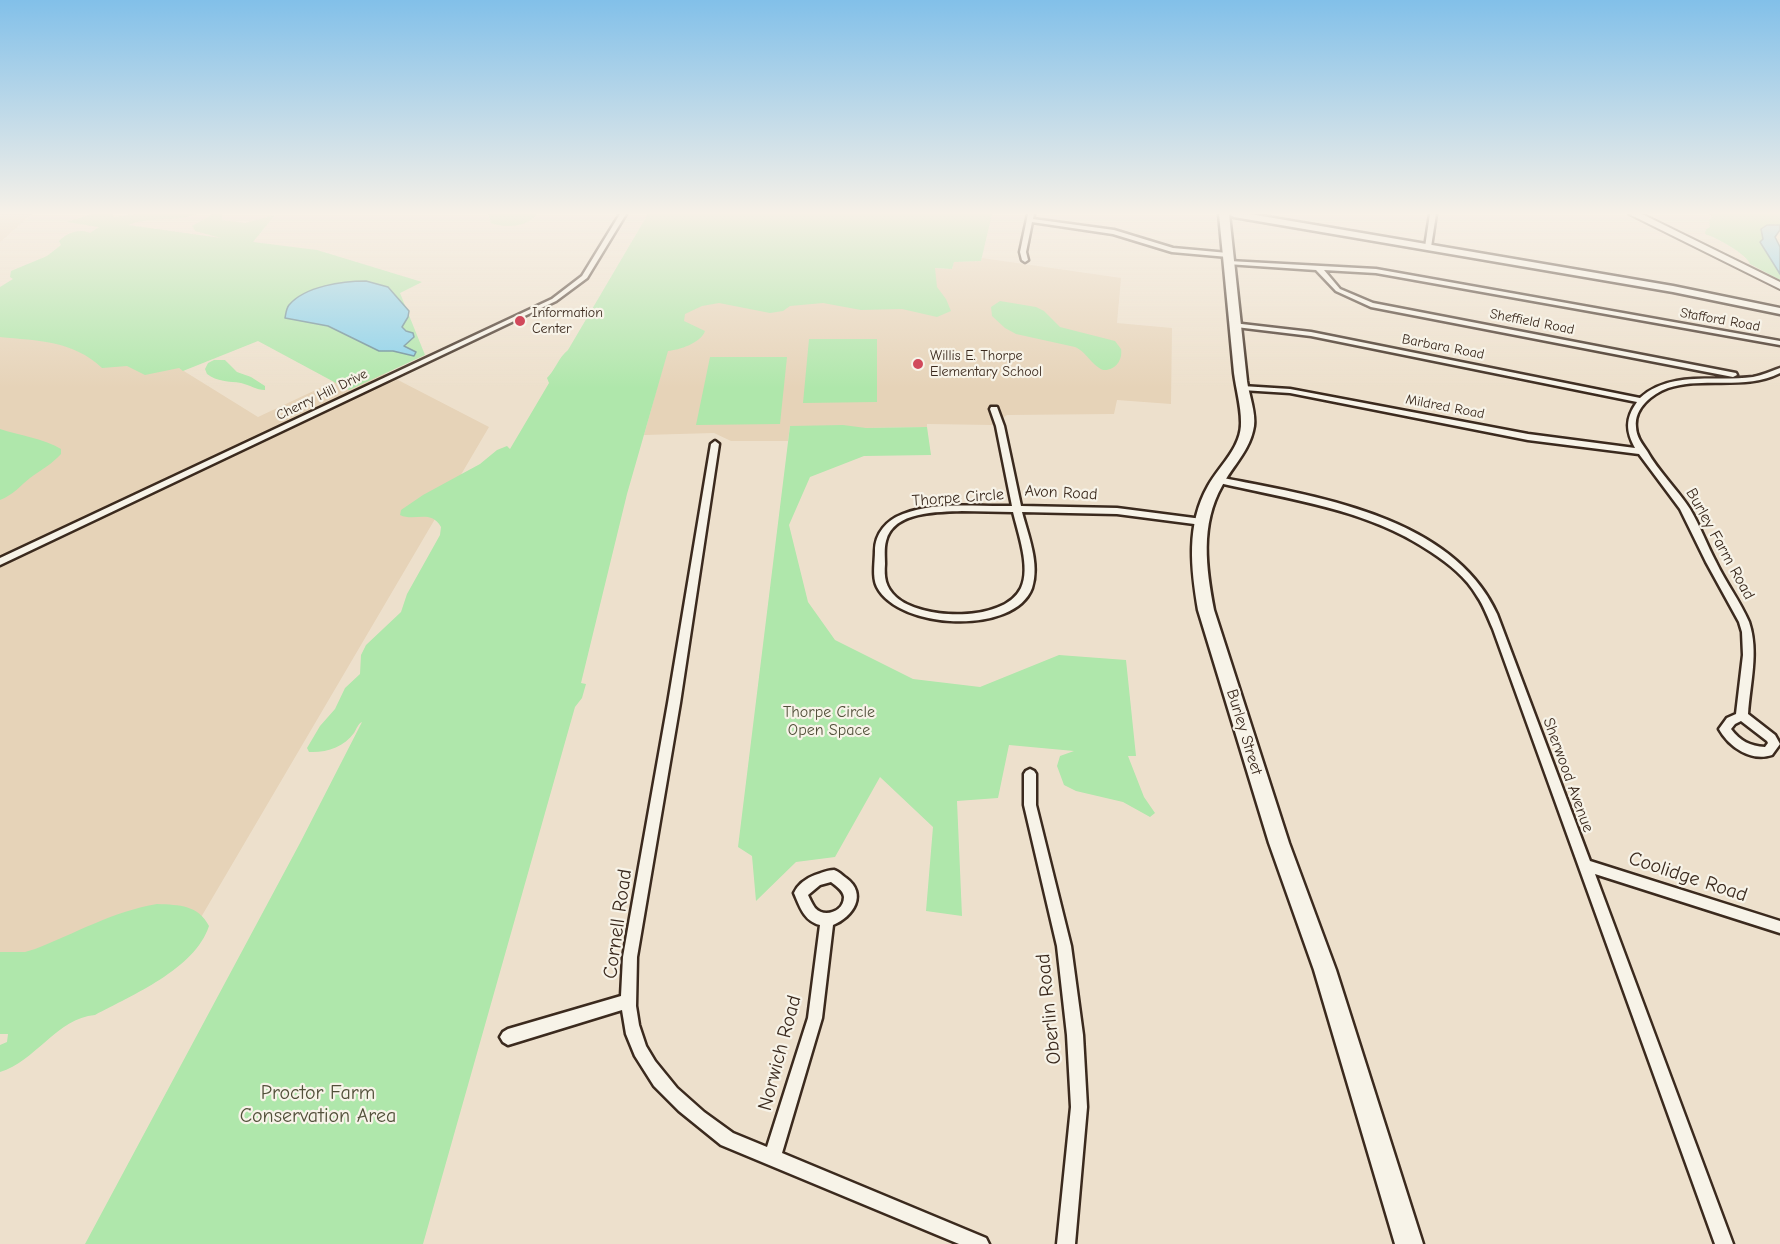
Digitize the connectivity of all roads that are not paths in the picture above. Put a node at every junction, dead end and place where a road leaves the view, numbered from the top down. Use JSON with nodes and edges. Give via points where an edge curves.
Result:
{"nodes":[{"id":1,"x":588,"y":272,"type":"edge"},
{"id":2,"x":1230,"y":272,"type":"edge"},
{"id":3,"x":1322,"y":272,"type":"edge"},
{"id":4,"x":1382,"y":272,"type":"edge"},
{"id":5,"x":1574,"y":272,"type":"edge"},
{"id":6,"x":1752,"y":272,"type":"edge"},
{"id":7,"x":1780,"y":286,"type":"edge"},
{"id":8,"x":1780,"y":311,"type":"edge"},
{"id":9,"x":1236,"y":325,"type":"junction"},
{"id":10,"x":1780,"y":343,"type":"edge"},
{"id":11,"x":1780,"y":370,"type":"edge"},
{"id":12,"x":1754,"y":379,"type":"junction"},
{"id":13,"x":1242,"y":387,"type":"junction"},
{"id":14,"x":1643,"y":401,"type":"junction"},
{"id":15,"x":994,"y":409,"type":"dead end"},
{"id":16,"x":715,"y":444,"type":"dead end"},
{"id":17,"x":1643,"y":452,"type":"junction"},
{"id":18,"x":1218,"y":480,"type":"junction"},
{"id":19,"x":1017,"y":509,"type":"junction"},
{"id":20,"x":1202,"y":522,"type":"junction"},
{"id":21,"x":0,"y":562,"type":"edge"},
{"id":22,"x":1742,"y":716,"type":"dead end"},
{"id":23,"x":1030,"y":774,"type":"dead end"},
{"id":24,"x":1584,"y":865,"type":"junction"},
{"id":25,"x":827,"y":921,"type":"dead end"},
{"id":26,"x":1780,"y":927,"type":"edge"},
{"id":27,"x":629,"y":1001,"type":"junction"},
{"id":28,"x":508,"y":1037,"type":"dead end"},
{"id":29,"x":772,"y":1158,"type":"junction"},
{"id":30,"x":980,"y":1244,"type":"edge"},
{"id":31,"x":1066,"y":1244,"type":"edge"},
{"id":32,"x":1409,"y":1244,"type":"edge"},
{"id":33,"x":1724,"y":1244,"type":"edge"}],
"edges":[{"from":1,"to":21,"type":"street","name":"Cherry Hill Drive","via":[[554,300]]},
{"from":2,"to":9,"type":"main road","name":"Burley Street"},
{"from":3,"to":12,"type":"street","name":"Sheffield Road","via":[[1338,290],[1371,305]]},
{"from":4,"to":10,"type":"street","name":"Stafford Road"},
{"from":5,"to":8,"type":"main road"},
{"from":6,"to":7,"type":"main road"},
{"from":9,"to":13,"type":"main road","name":"Burley Street"},
{"from":9,"to":14,"type":"street","name":"Barbara Road","via":[[1311,334]]},
{"from":11,"to":12,"type":"street"},
{"from":12,"to":14,"type":"street","via":[[1685,382],[1662,388]]},
{"from":13,"to":17,"type":"street","name":"Mildred Road","via":[[1290,391],[1528,437]]},
{"from":13,"to":18,"type":"main road","name":"Burley Street","via":[[1248,424],[1245,438]]},
{"from":14,"to":17,"type":"street","name":"Burley Farm Road","via":[[1631,427]]},
{"from":15,"to":19,"type":"street","name":"Avon Road"},
{"from":16,"to":27,"type":"street","name":"Cornell Road","via":[[630,957]]},
{"from":17,"to":22,"type":"street","name":"Burley Farm Road","via":[[1684,508],[1745,623],[1747,669]]},
{"from":18,"to":20,"type":"main road","name":"Burley Street"},
{"from":18,"to":24,"type":"street","name":"Sherwood Avenue","via":[[1350,507],[1432,547],[1469,578],[1498,629]]},
{"from":19,"to":19,"type":"street","name":"Thorpe Circle","via":[[920,512],[897,520],[882,534],[879,543],[881,586],[897,604],[924,615],[981,615],[1011,607],[1021,598],[1029,577]]},
{"from":19,"to":20,"type":"street","name":"Avon Road","via":[[1117,511]]},
{"from":20,"to":32,"type":"main road","name":"Burley Street","via":[[1199,572],[1206,610],[1279,843],[1325,969]]},
{"from":23,"to":31,"type":"street","name":"Oberlin Road","via":[[1030,805],[1064,946],[1075,1035],[1079,1107]]},
{"from":24,"to":26,"type":"street","name":"Coolidge Road"},
{"from":24,"to":33,"type":"street","name":"Sherwood Avenue"},
{"from":25,"to":29,"type":"street","name":"Norwich Road","via":[[815,1018]]},
{"from":27,"to":28,"type":"street"},
{"from":27,"to":29,"type":"street","name":"Cornell Road","via":[[633,1032],[645,1061],[665,1086],[690,1113],[727,1139]]},
{"from":29,"to":30,"type":"street","name":"Cornell Road"}]}
